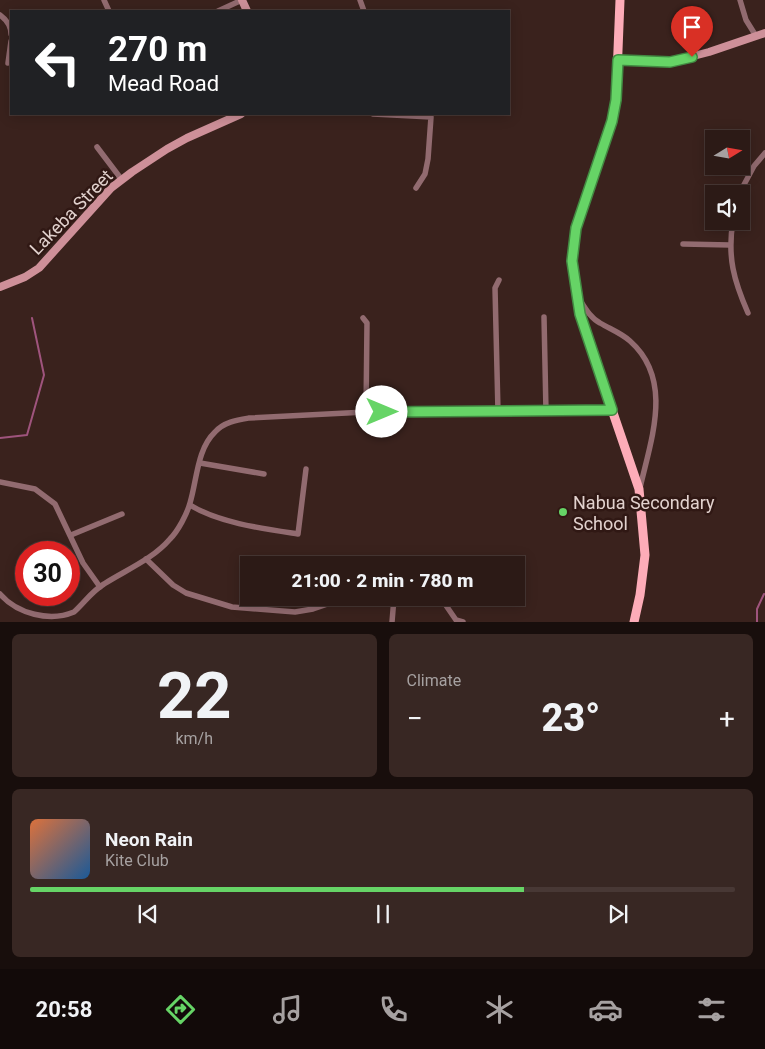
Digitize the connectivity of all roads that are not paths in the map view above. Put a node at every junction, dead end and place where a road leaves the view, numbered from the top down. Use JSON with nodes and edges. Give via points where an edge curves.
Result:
{"nodes":[{"id":1,"x":242,"y":0,"type":"edge"},
{"id":2,"x":620,"y":0,"type":"edge"},
{"id":3,"x":740,"y":0,"type":"edge"},
{"id":4,"x":220,"y":10,"type":"edge"},
{"id":5,"x":0,"y":15,"type":"edge"},
{"id":6,"x":10,"y":31,"type":"edge"},
{"id":7,"x":765,"y":33,"type":"edge"},
{"id":8,"x":756,"y":36,"type":"junction"},
{"id":9,"x":10,"y":48,"type":"edge"},
{"id":10,"x":618,"y":60,"type":"junction"},
{"id":11,"x":8,"y":63,"type":"dead end"},
{"id":12,"x":239,"y":115,"type":"edge"},
{"id":13,"x":392,"y":115,"type":"edge"},
{"id":14,"x":96,"y":147,"type":"dead end"},
{"id":15,"x":765,"y":153,"type":"edge"},
{"id":16,"x":122,"y":180,"type":"junction"},
{"id":17,"x":744,"y":185,"type":"edge"},
{"id":18,"x":416,"y":188,"type":"dead end"},
{"id":19,"x":732,"y":230,"type":"edge"},
{"id":20,"x":683,"y":244,"type":"dead end"},
{"id":21,"x":730,"y":245,"type":"junction"},
{"id":22,"x":499,"y":280,"type":"dead end"},
{"id":23,"x":0,"y":287,"type":"edge"},
{"id":24,"x":577,"y":296,"type":"junction"},
{"id":25,"x":748,"y":313,"type":"dead end"},
{"id":26,"x":544,"y":317,"type":"dead end"},
{"id":27,"x":363,"y":318,"type":"dead end"},
{"id":28,"x":612,"y":410,"type":"junction"},
{"id":29,"x":366,"y":412,"type":"junction"},
{"id":30,"x":498,"y":412,"type":"junction"},
{"id":31,"x":546,"y":412,"type":"junction"},
{"id":32,"x":200,"y":463,"type":"junction"},
{"id":33,"x":306,"y":470,"type":"dead end"},
{"id":34,"x":264,"y":474,"type":"dead end"},
{"id":35,"x":0,"y":482,"type":"edge"},
{"id":36,"x":640,"y":489,"type":"junction"},
{"id":37,"x":190,"y":505,"type":"junction"},
{"id":38,"x":122,"y":514,"type":"dead end"},
{"id":39,"x":71,"y":535,"type":"junction"},
{"id":40,"x":146,"y":559,"type":"junction"},
{"id":41,"x":100,"y":587,"type":"junction"},
{"id":42,"x":0,"y":594,"type":"edge"},
{"id":43,"x":324,"y":606,"type":"edge"},
{"id":44,"x":393,"y":606,"type":"edge"},
{"id":45,"x":446,"y":606,"type":"edge"},
{"id":46,"x":392,"y":622,"type":"edge"},
{"id":47,"x":463,"y":622,"type":"edge"},
{"id":48,"x":634,"y":622,"type":"edge"}],
"edges":[{"from":1,"to":4,"type":"street"},
{"from":2,"to":10,"type":"main road"},
{"from":3,"to":8,"type":"street","via":[[746,20]]},
{"from":5,"to":6,"type":"street"},
{"from":7,"to":8,"type":"main road"},
{"from":8,"to":10,"type":"main road","via":[[670,62]]},
{"from":9,"to":11,"type":"street"},
{"from":10,"to":24,"type":"main road","via":[[612,121],[576,228],[572,261]]},
{"from":12,"to":16,"type":"main road","name":"Lakeba Street","via":[[167,149]]},
{"from":13,"to":18,"type":"street","via":[[431,117],[427,166]]},
{"from":14,"to":16,"type":"street"},
{"from":15,"to":17,"type":"street"},
{"from":16,"to":23,"type":"main road","name":"Lakeba Street","via":[[111,188],[39,268],[25,278]]},
{"from":19,"to":21,"type":"street"},
{"from":20,"to":21,"type":"street"},
{"from":21,"to":25,"type":"street","via":[[733,276]]},
{"from":22,"to":30,"type":"street","via":[[495,288]]},
{"from":24,"to":28,"type":"main road"},
{"from":24,"to":36,"type":"street","via":[[598,323],[625,336],[636,346],[653,378],[657,409]]},
{"from":26,"to":31,"type":"street"},
{"from":27,"to":29,"type":"street","via":[[367,323]]},
{"from":28,"to":31,"type":"street"},
{"from":28,"to":36,"type":"main road"},
{"from":29,"to":30,"type":"street"},
{"from":29,"to":32,"type":"street","via":[[235,420],[215,431],[206,442]]},
{"from":30,"to":31,"type":"street"},
{"from":32,"to":34,"type":"street"},
{"from":32,"to":37,"type":"street"},
{"from":33,"to":37,"type":"street","via":[[298,534],[244,524]]},
{"from":35,"to":39,"type":"street","via":[[35,489],[46,495],[55,504]]},
{"from":36,"to":48,"type":"main road","via":[[645,555]]},
{"from":37,"to":40,"type":"street","via":[[170,539]]},
{"from":38,"to":39,"type":"street"},
{"from":39,"to":41,"type":"street","via":[[83,563]]},
{"from":40,"to":41,"type":"street"},
{"from":40,"to":43,"type":"street","via":[[186,593],[232,607],[294,612]]},
{"from":41,"to":42,"type":"street","via":[[72,614],[50,620],[26,615]]},
{"from":44,"to":46,"type":"street"},
{"from":45,"to":47,"type":"street","via":[[456,620]]}]}
